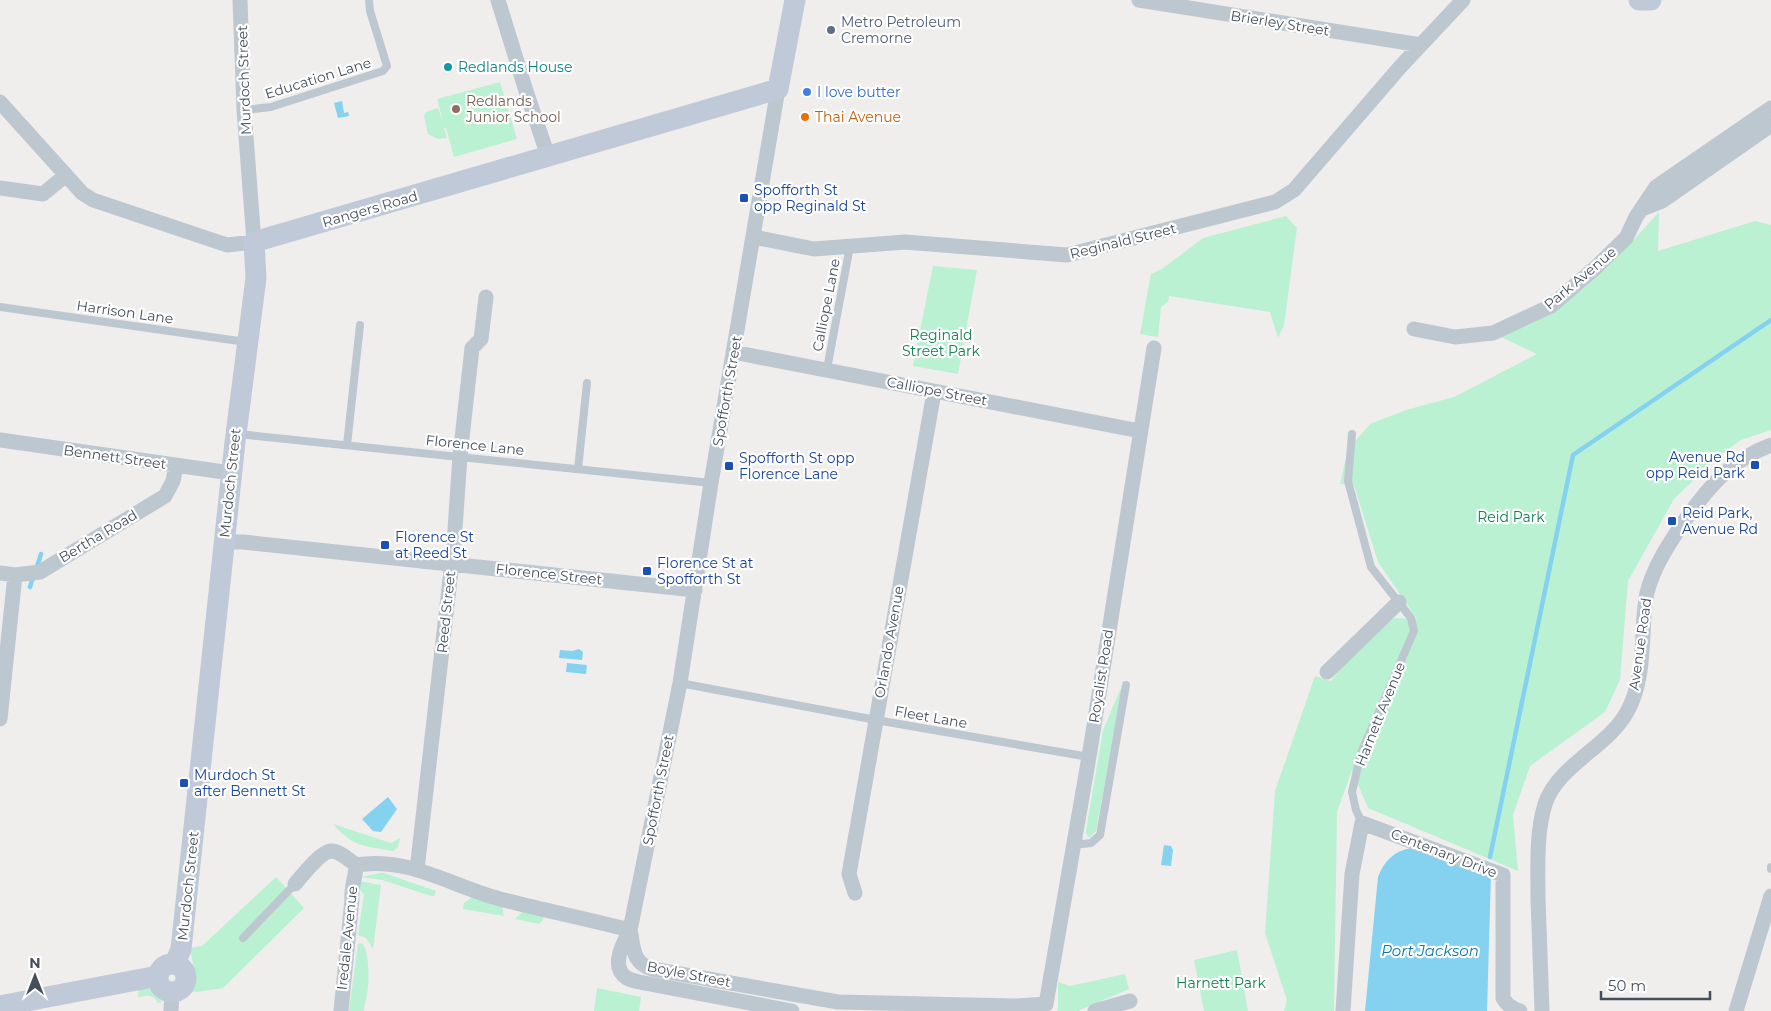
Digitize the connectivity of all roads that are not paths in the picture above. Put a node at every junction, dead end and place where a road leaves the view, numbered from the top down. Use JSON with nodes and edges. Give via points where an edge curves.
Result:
{"nodes":[{"id":1,"x":240,"y":0,"type":"edge"},
{"id":2,"x":368,"y":0,"type":"edge"},
{"id":3,"x":498,"y":0,"type":"edge"},
{"id":4,"x":794,"y":0,"type":"edge"},
{"id":5,"x":1139,"y":0,"type":"edge"},
{"id":6,"x":1463,"y":0,"type":"edge"},
{"id":7,"x":1639,"y":0,"type":"edge"},
{"id":8,"x":1651,"y":0,"type":"edge"},
{"id":9,"x":1421,"y":45,"type":"junction"},
{"id":10,"x":778,"y":88,"type":"junction"},
{"id":11,"x":0,"y":102,"type":"edge"},
{"id":12,"x":1771,"y":108,"type":"edge"},
{"id":13,"x":244,"y":110,"type":"junction"},
{"id":14,"x":1771,"y":126,"type":"edge"},
{"id":15,"x":548,"y":156,"type":"junction"},
{"id":16,"x":66,"y":175,"type":"junction"},
{"id":17,"x":0,"y":188,"type":"edge"},
{"id":18,"x":1642,"y":209,"type":"junction"},
{"id":19,"x":754,"y":237,"type":"junction"},
{"id":20,"x":254,"y":242,"type":"junction"},
{"id":21,"x":850,"y":246,"type":"junction"},
{"id":22,"x":486,"y":297,"type":"dead end"},
{"id":23,"x":0,"y":307,"type":"edge"},
{"id":24,"x":360,"y":325,"type":"dead end"},
{"id":25,"x":1414,"y":329,"type":"dead end"},
{"id":26,"x":247,"y":342,"type":"junction"},
{"id":27,"x":1154,"y":348,"type":"dead end"},
{"id":28,"x":734,"y":352,"type":"junction"},
{"id":29,"x":827,"y":369,"type":"junction"},
{"id":30,"x":587,"y":383,"type":"dead end"},
{"id":31,"x":934,"y":392,"type":"junction"},
{"id":32,"x":1140,"y":431,"type":"junction"},
{"id":33,"x":236,"y":434,"type":"junction"},
{"id":34,"x":1352,"y":434,"type":"dead end"},
{"id":35,"x":0,"y":440,"type":"edge"},
{"id":36,"x":348,"y":445,"type":"junction"},
{"id":37,"x":1771,"y":445,"type":"edge"},
{"id":38,"x":460,"y":456,"type":"junction"},
{"id":39,"x":176,"y":466,"type":"junction"},
{"id":40,"x":578,"y":469,"type":"junction"},
{"id":41,"x":231,"y":473,"type":"junction"},
{"id":42,"x":711,"y":483,"type":"junction"},
{"id":43,"x":224,"y":542,"type":"junction"},
{"id":44,"x":451,"y":563,"type":"junction"},
{"id":45,"x":7,"y":574,"type":"edge"},
{"id":46,"x":695,"y":590,"type":"junction"},
{"id":47,"x":1399,"y":602,"type":"junction"},
{"id":48,"x":1327,"y":672,"type":"dead end"},
{"id":49,"x":680,"y":683,"type":"junction"},
{"id":50,"x":1126,"y":685,"type":"dead end"},
{"id":51,"x":0,"y":719,"type":"edge"},
{"id":52,"x":876,"y":720,"type":"junction"},
{"id":53,"x":1089,"y":757,"type":"junction"},
{"id":54,"x":1362,"y":823,"type":"junction"},
{"id":55,"x":1073,"y":846,"type":"junction"},
{"id":56,"x":356,"y":865,"type":"junction"},
{"id":57,"x":417,"y":870,"type":"junction"},
{"id":58,"x":295,"y":884,"type":"joint"},
{"id":59,"x":855,"y":893,"type":"dead end"},
{"id":60,"x":1771,"y":896,"type":"edge"},
{"id":61,"x":1769,"y":914,"type":"edge"},
{"id":62,"x":630,"y":930,"type":"junction"},
{"id":63,"x":243,"y":938,"type":"dead end"},
{"id":64,"x":167,"y":993,"type":"edge"},
{"id":65,"x":1130,"y":1001,"type":"dead end"},
{"id":66,"x":1046,"y":1004,"type":"joint"},
{"id":67,"x":0,"y":1006,"type":"edge"},
{"id":68,"x":341,"y":1011,"type":"edge"},
{"id":69,"x":792,"y":1011,"type":"edge"},
{"id":70,"x":1095,"y":1011,"type":"edge"},
{"id":71,"x":1343,"y":1011,"type":"edge"},
{"id":72,"x":1520,"y":1011,"type":"edge"},
{"id":73,"x":1542,"y":1011,"type":"edge"},
{"id":74,"x":1736,"y":1011,"type":"edge"}],
"edges":[{"from":1,"to":13,"type":"street","name":"Murdoch Street"},
{"from":2,"to":13,"type":"lane","name":"Education Lane","via":[[387,66],[383,72],[271,107]]},
{"from":3,"to":15,"type":"street"},
{"from":4,"to":10,"type":"main road","name":"Spofforth Street"},
{"from":5,"to":9,"type":"street","name":"Brierley Street"},
{"from":6,"to":9,"type":"street","name":"Reginald Street"},
{"from":7,"to":8,"type":"main road"},
{"from":9,"to":21,"type":"street","name":"Reginald Street","via":[[1294,190],[1275,202],[1067,255],[906,242]]},
{"from":10,"to":15,"type":"main road","name":"Rangers Road"},
{"from":10,"to":19,"type":"street","name":"Spofforth Street"},
{"from":11,"to":16,"type":"street","name":"Rangers Road"},
{"from":12,"to":18,"type":"street","name":"Park Avenue","via":[[1656,187]]},
{"from":13,"to":20,"type":"street","name":"Murdoch Street"},
{"from":14,"to":18,"type":"street","via":[[1662,201]]},
{"from":15,"to":20,"type":"main road","name":"Rangers Road"},
{"from":16,"to":17,"type":"street","via":[[44,194]]},
{"from":16,"to":20,"type":"street","name":"Rangers Road","via":[[93,200],[227,246]]},
{"from":18,"to":25,"type":"street","name":"Park Avenue","via":[[1626,238],[1551,306],[1493,333],[1455,337]]},
{"from":19,"to":21,"type":"street","name":"Reginald Street","via":[[814,249]]},
{"from":19,"to":28,"type":"street","name":"Spofforth Street"},
{"from":20,"to":26,"type":"main road","name":"Murdoch Street","via":[[256,278]]},
{"from":21,"to":29,"type":"lane","name":"Calliope Lane"},
{"from":22,"to":38,"type":"street","name":"Reed Street","via":[[481,339],[472,348]]},
{"from":23,"to":26,"type":"lane","name":"Harrison Lane"},
{"from":24,"to":36,"type":"lane"},
{"from":26,"to":33,"type":"main road","name":"Murdoch Street"},
{"from":27,"to":32,"type":"street","name":"Royalist Road"},
{"from":28,"to":29,"type":"street","name":"Calliope Street"},
{"from":28,"to":42,"type":"street","name":"Spofforth Street"},
{"from":29,"to":31,"type":"street","name":"Calliope Street"},
{"from":30,"to":40,"type":"lane"},
{"from":31,"to":32,"type":"street","name":"Calliope Street"},
{"from":31,"to":52,"type":"street","name":"Orlando Avenue"},
{"from":32,"to":53,"type":"street","name":"Royalist Road"},
{"from":33,"to":36,"type":"lane","name":"Florence Lane"},
{"from":33,"to":41,"type":"main road","name":"Murdoch Street"},
{"from":34,"to":47,"type":"lane","name":"Harnett Avenue","via":[[1348,481],[1371,567]]},
{"from":35,"to":39,"type":"street","name":"Bennett Street"},
{"from":36,"to":38,"type":"lane","name":"Florence Lane"},
{"from":37,"to":73,"type":"street","name":"Avenue Road","via":[[1755,450],[1715,482],[1698,500],[1674,536],[1654,569],[1646,595],[1637,684],[1627,713],[1606,738],[1557,782],[1546,803],[1538,849]]},
{"from":38,"to":40,"type":"lane","name":"Florence Lane"},
{"from":38,"to":44,"type":"street","name":"Reed Street"},
{"from":39,"to":41,"type":"street","name":"Bennett Street"},
{"from":39,"to":45,"type":"street","name":"Bertha Road","via":[[165,496],[40,572]]},
{"from":40,"to":42,"type":"lane","name":"Florence Lane"},
{"from":41,"to":43,"type":"main road","name":"Murdoch Street"},
{"from":42,"to":46,"type":"street","name":"Spofforth Street"},
{"from":43,"to":44,"type":"street","name":"Florence Street"},
{"from":43,"to":64,"type":"main road","name":"Murdoch Street","via":[[181,949],[175,964],[185,972],[186,980],[179,990]]},
{"from":44,"to":46,"type":"street","name":"Florence Street"},
{"from":44,"to":57,"type":"street","name":"Reed Street"},
{"from":45,"to":51,"type":"street"},
{"from":46,"to":49,"type":"street","name":"Spofforth Street"},
{"from":47,"to":48,"type":"street"},
{"from":47,"to":54,"type":"lane","name":"Harnett Avenue","via":[[1411,618],[1414,631],[1361,753],[1352,792]]},
{"from":49,"to":52,"type":"lane","name":"Fleet Lane"},
{"from":49,"to":62,"type":"street","name":"Spofforth Street"},
{"from":50,"to":55,"type":"lane","via":[[1100,835],[1091,843]]},
{"from":52,"to":53,"type":"lane","name":"Fleet Lane"},
{"from":52,"to":59,"type":"street","name":"Orlando Avenue","via":[[849,874]]},
{"from":53,"to":55,"type":"street","name":"Royalist Road"},
{"from":54,"to":71,"type":"street","via":[[1352,874]]},
{"from":54,"to":72,"type":"street","name":"Centenary Drive","via":[[1503,874],[1504,998],[1510,1007]]},
{"from":55,"to":66,"type":"street","name":"Royalist Road"},
{"from":56,"to":57,"type":"street","via":[[388,863]]},
{"from":56,"to":58,"type":"street","via":[[339,853],[330,851],[322,854]]},
{"from":56,"to":68,"type":"street","name":"Iredale Avenue"},
{"from":57,"to":62,"type":"street","via":[[498,899]]},
{"from":58,"to":63,"type":"lane"},
{"from":60,"to":61,"type":"street"},
{"from":61,"to":74,"type":"street"},
{"from":62,"to":66,"type":"street","name":"Boyle Street","via":[[638,962],[652,969],[838,1002]]},
{"from":62,"to":69,"type":"street","via":[[619,959],[620,970],[627,978]]},
{"from":64,"to":67,"type":"main road"},
{"from":65,"to":70,"type":"street"}]}
